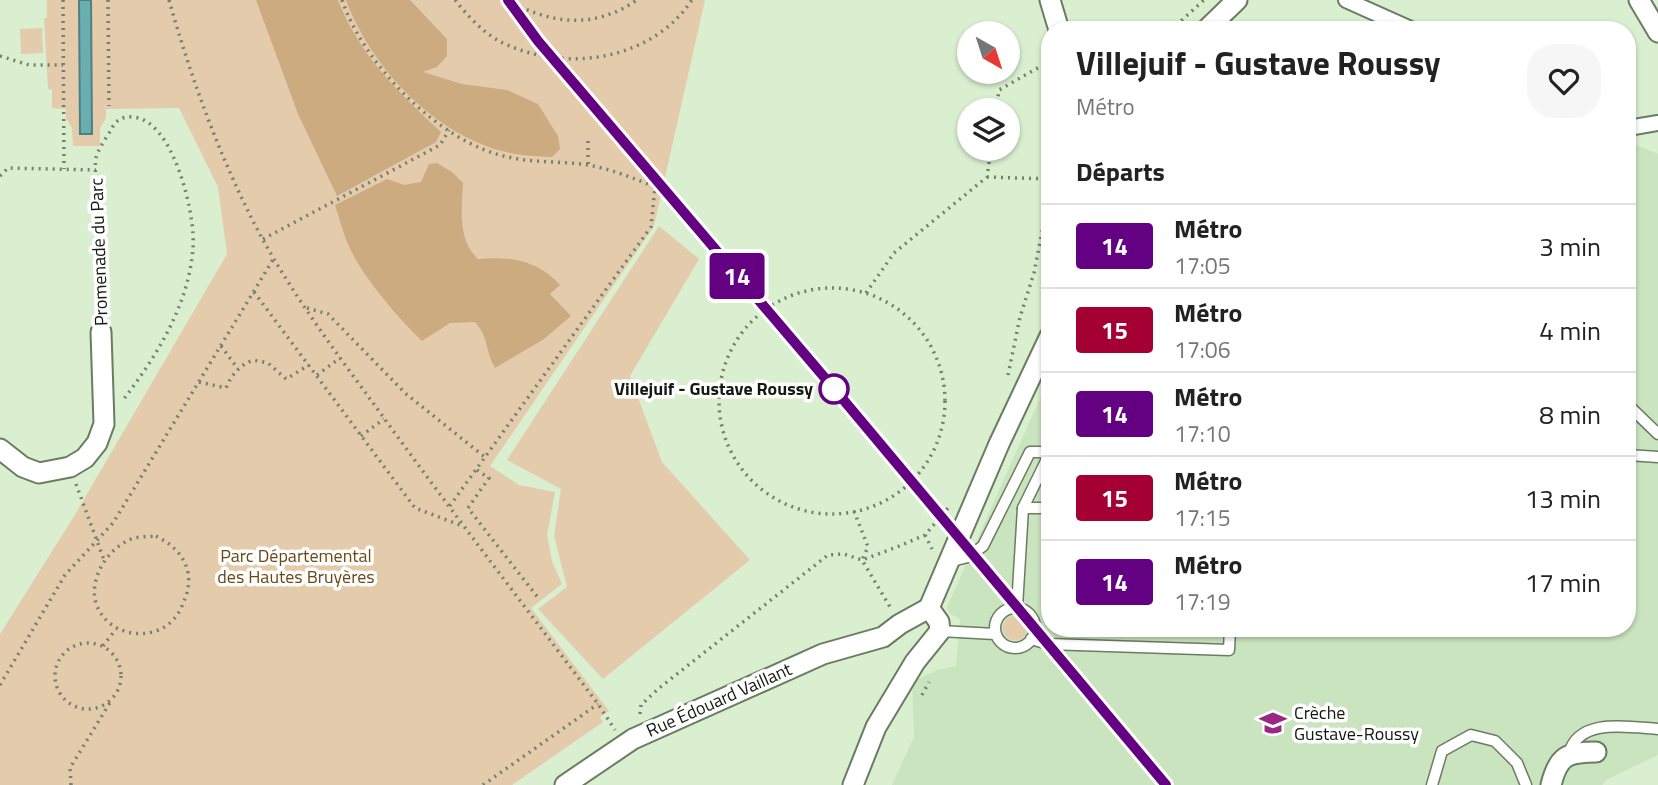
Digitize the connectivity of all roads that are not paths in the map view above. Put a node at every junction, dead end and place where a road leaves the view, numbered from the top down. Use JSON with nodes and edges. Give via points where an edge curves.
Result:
{"nodes":[{"id":1,"x":1050,"y":0,"type":"edge"},
{"id":2,"x":1237,"y":0,"type":"edge"},
{"id":3,"x":1346,"y":0,"type":"edge"},
{"id":4,"x":1639,"y":0,"type":"edge"},
{"id":5,"x":1056,"y":21,"type":"edge"},
{"id":6,"x":1215,"y":21,"type":"edge"},
{"id":7,"x":1393,"y":21,"type":"edge"},
{"id":8,"x":1658,"y":32,"type":"edge"},
{"id":9,"x":1658,"y":123,"type":"edge"},
{"id":10,"x":1636,"y":127,"type":"edge"},
{"id":11,"x":101,"y":332,"type":"road end"},
{"id":12,"x":1041,"y":355,"type":"edge"},
{"id":13,"x":1636,"y":412,"type":"edge"},
{"id":14,"x":1658,"y":433,"type":"edge"},
{"id":15,"x":0,"y":449,"type":"edge"},
{"id":16,"x":1041,"y":453,"type":"edge"},
{"id":17,"x":1636,"y":456,"type":"edge"},
{"id":18,"x":1658,"y":457,"type":"edge"},
{"id":19,"x":1041,"y":471,"type":"edge"},
{"id":20,"x":1023,"y":508,"type":"junction"},
{"id":21,"x":1041,"y":508,"type":"edge"},
{"id":22,"x":948,"y":562,"type":"junction"},
{"id":23,"x":1017,"y":607,"type":"junction"},
{"id":24,"x":929,"y":608,"type":"junction"},
{"id":25,"x":940,"y":631,"type":"junction"},
{"id":26,"x":995,"y":634,"type":"junction"},
{"id":27,"x":1230,"y":637,"type":"edge"},
{"id":28,"x":1031,"y":639,"type":"junction"},
{"id":29,"x":1658,"y":729,"type":"edge"},
{"id":30,"x":1596,"y":752,"type":"dead end"},
{"id":31,"x":1569,"y":754,"type":"junction"},
{"id":32,"x":565,"y":785,"type":"edge"},
{"id":33,"x":853,"y":785,"type":"edge"},
{"id":34,"x":1432,"y":785,"type":"edge"},
{"id":35,"x":1527,"y":785,"type":"edge"},
{"id":36,"x":1551,"y":785,"type":"edge"}],
"edges":[{"from":1,"to":5,"type":"street"},
{"from":2,"to":6,"type":"street"},
{"from":3,"to":7,"type":"street"},
{"from":4,"to":8,"type":"street"},
{"from":9,"to":10,"type":"street"},
{"from":11,"to":15,"type":"street","name":"Promenade du Parc","via":[[104,424],[85,458],[70,467],[39,473]]},
{"from":12,"to":22,"type":"street"},
{"from":13,"to":14,"type":"lane"},
{"from":16,"to":22,"type":"lane","via":[[1030,452],[983,546],[968,557]]},
{"from":17,"to":18,"type":"lane"},
{"from":19,"to":20,"type":"lane"},
{"from":20,"to":21,"type":"lane"},
{"from":20,"to":23,"type":"lane"},
{"from":22,"to":24,"type":"street"},
{"from":23,"to":26,"type":"lane","via":[[999,614]]},
{"from":23,"to":28,"type":"lane","via":[[1033,619]]},
{"from":24,"to":25,"type":"street"},
{"from":24,"to":32,"type":"street","name":"Rue Édouard Vaillant","via":[[883,637],[822,654],[633,738]]},
{"from":25,"to":26,"type":"lane"},
{"from":25,"to":33,"type":"street","via":[[915,662],[876,727]]},
{"from":26,"to":28,"type":"lane","via":[[1002,644],[1014,648]]},
{"from":27,"to":28,"type":"lane","via":[[1229,650],[1048,644]]},
{"from":29,"to":31,"type":"lane","via":[[1588,730]]},
{"from":30,"to":31,"type":"street"},
{"from":31,"to":36,"type":"street","via":[[1560,760]]},
{"from":34,"to":35,"type":"lane","via":[[1442,751],[1471,735],[1495,741],[1517,763]]}]}
